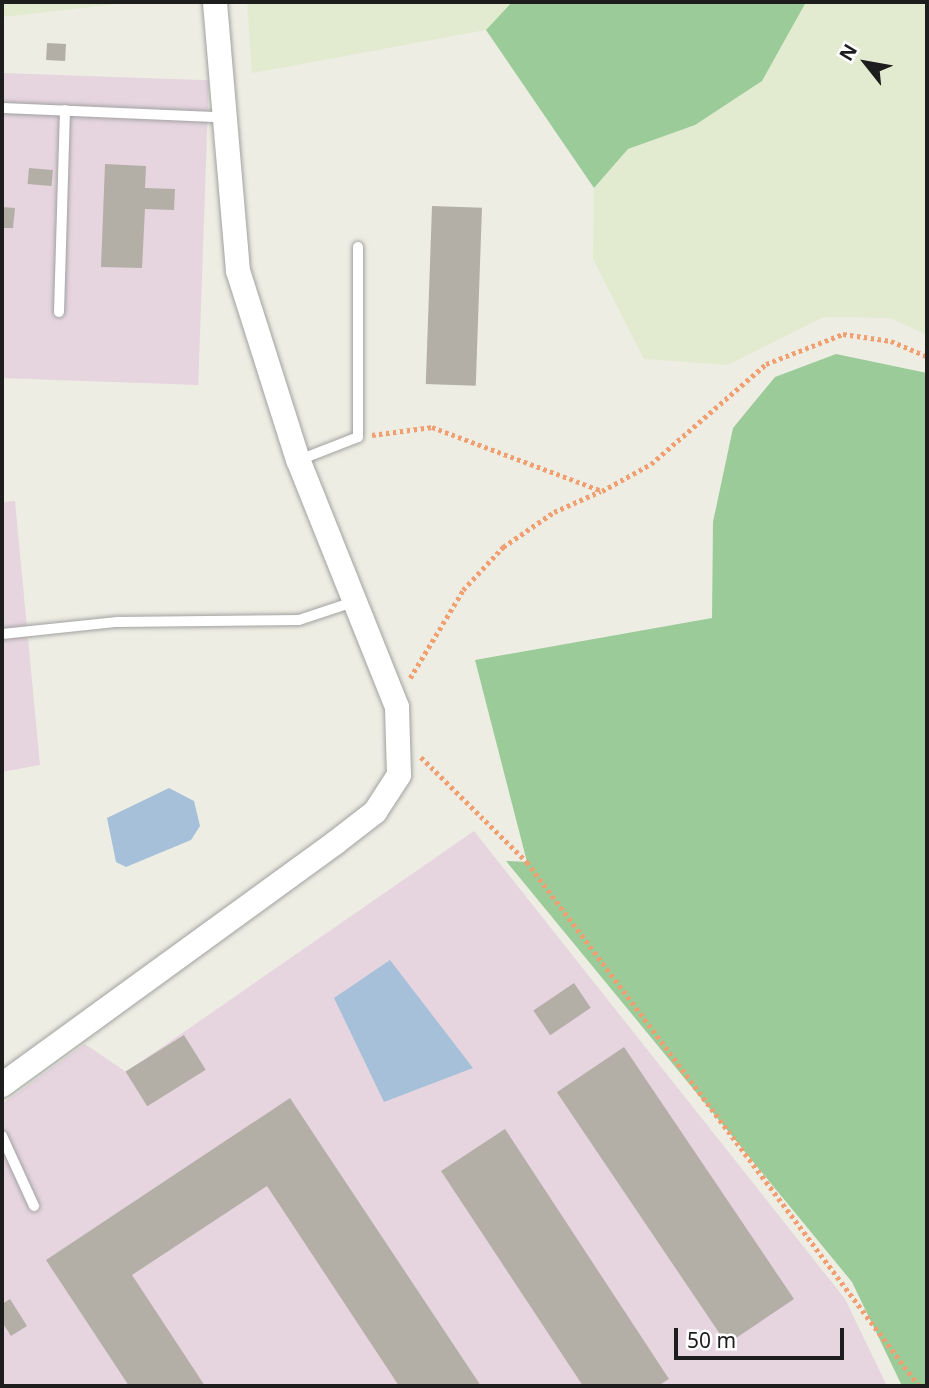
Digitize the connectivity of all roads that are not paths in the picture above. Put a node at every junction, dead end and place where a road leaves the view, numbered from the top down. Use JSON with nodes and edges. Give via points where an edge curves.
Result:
{"nodes":[{"id":1,"x":215,"y":2,"type":"edge"},
{"id":2,"x":2,"y":108,"type":"edge"},
{"id":3,"x":65,"y":110,"type":"junction"},
{"id":4,"x":221,"y":117,"type":"junction"},
{"id":5,"x":358,"y":247,"type":"dead end"},
{"id":6,"x":59,"y":312,"type":"dead end"},
{"id":7,"x":298,"y":460,"type":"junction"},
{"id":8,"x":350,"y":603,"type":"junction"},
{"id":9,"x":2,"y":634,"type":"edge"},
{"id":10,"x":2,"y":1085,"type":"edge"},
{"id":11,"x":2,"y":1136,"type":"edge"},
{"id":12,"x":34,"y":1206,"type":"dead end"}],
"edges":[{"from":1,"to":4,"type":"street"},
{"from":2,"to":3,"type":"lane"},
{"from":3,"to":4,"type":"lane"},
{"from":3,"to":6,"type":"lane"},
{"from":4,"to":7,"type":"street","via":[[238,271]]},
{"from":5,"to":7,"type":"lane","via":[[358,437]]},
{"from":7,"to":8,"type":"street"},
{"from":8,"to":9,"type":"lane","via":[[299,620],[117,622]]},
{"from":8,"to":10,"type":"street","via":[[397,707],[402,739],[399,775],[375,811]]},
{"from":11,"to":12,"type":"lane"}]}
